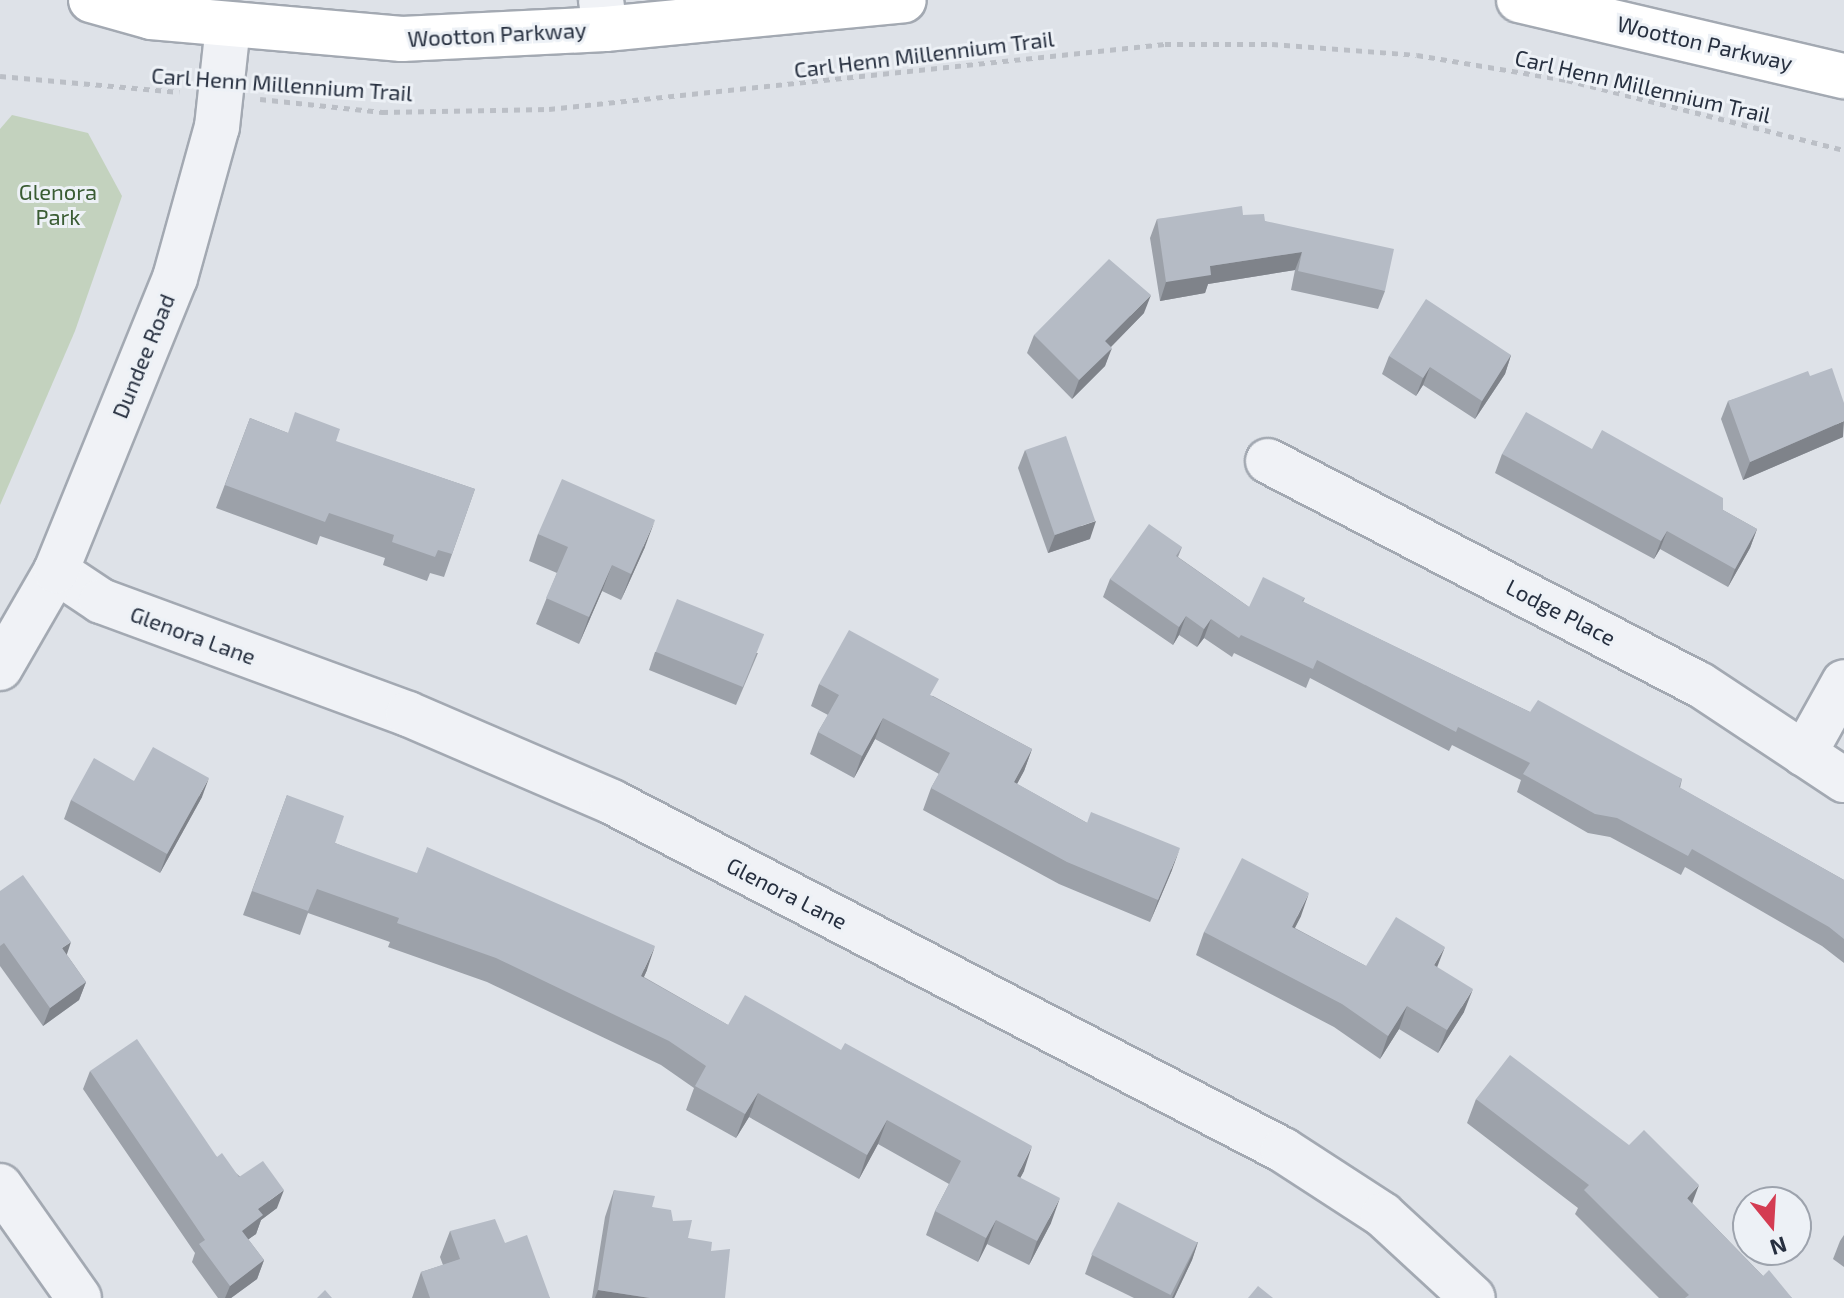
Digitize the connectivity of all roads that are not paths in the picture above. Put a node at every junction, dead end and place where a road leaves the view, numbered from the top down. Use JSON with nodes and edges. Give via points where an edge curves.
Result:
{"nodes":[{"id":1,"x":91,"y":0,"type":"edge"},
{"id":2,"x":904,"y":0,"type":"edge"},
{"id":3,"x":1519,"y":0,"type":"edge"},
{"id":4,"x":603,"y":14,"type":"edge"},
{"id":5,"x":228,"y":26,"type":"junction"},
{"id":6,"x":1844,"y":76,"type":"edge"},
{"id":7,"x":1268,"y":461,"type":"dead end"},
{"id":8,"x":56,"y":571,"type":"junction"},
{"id":9,"x":0,"y":668,"type":"edge"},
{"id":10,"x":1844,"y":682,"type":"edge"},
{"id":11,"x":1804,"y":754,"type":"junction"},
{"id":12,"x":1844,"y":780,"type":"edge"},
{"id":13,"x":0,"y":1186,"type":"edge"},
{"id":14,"x":79,"y":1298,"type":"edge"},
{"id":15,"x":1473,"y":1298,"type":"edge"}],
"edges":[{"from":1,"to":5,"type":"main road","name":"Wootton Parkway","via":[[151,17]]},
{"from":2,"to":4,"type":"main road","name":"Wootton Parkway"},
{"from":3,"to":6,"type":"main road","name":"Wootton Parkway"},
{"from":4,"to":5,"type":"main road","name":"Wootton Parkway","via":[[402,39]]},
{"from":5,"to":8,"type":"street","name":"Dundee Road","via":[[217,127],[175,278]]},
{"from":7,"to":11,"type":"street","name":"Lodge Place","via":[[1699,684]]},
{"from":8,"to":9,"type":"street","name":"Dundee Road"},
{"from":8,"to":15,"type":"street","name":"Glenora Lane","via":[[101,601],[408,714],[612,802],[1283,1150],[1383,1215]]},
{"from":10,"to":11,"type":"street"},
{"from":11,"to":12,"type":"street","name":"Lodge Place"},
{"from":13,"to":14,"type":"street"}]}
